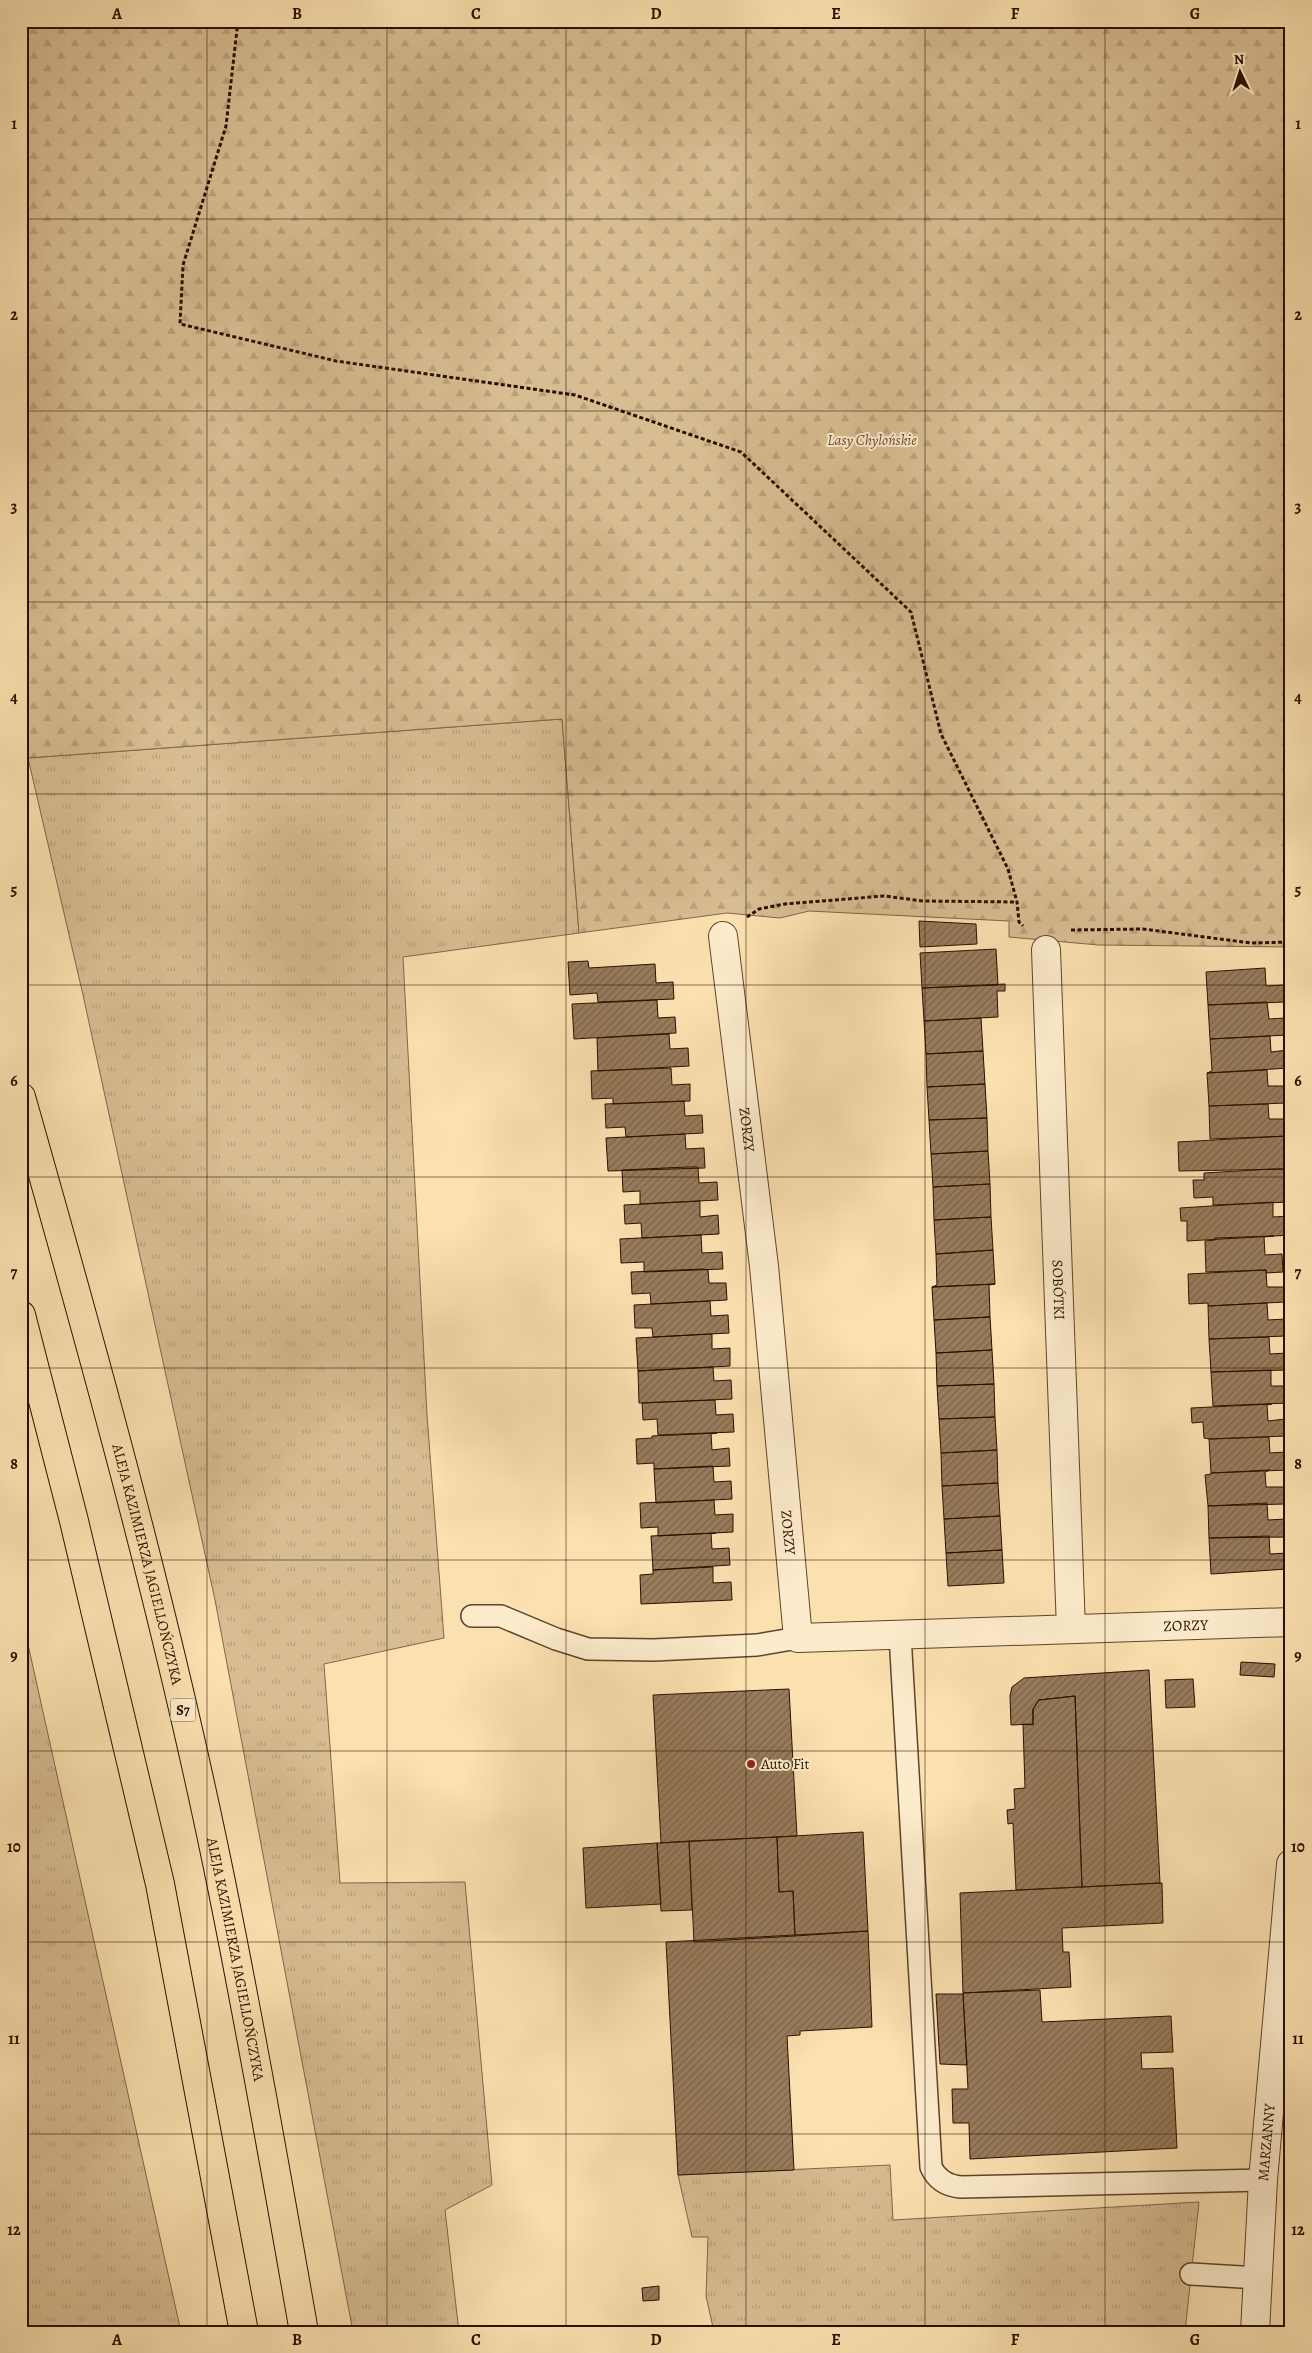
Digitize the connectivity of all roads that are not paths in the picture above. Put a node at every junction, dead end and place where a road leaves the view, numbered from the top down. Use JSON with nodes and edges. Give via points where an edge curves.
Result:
{"nodes":[{"id":1,"x":723,"y":936,"type":"road end"},
{"id":2,"x":1046,"y":950,"type":"road end"},
{"id":3,"x":21,"y":1097,"type":"edge"},
{"id":4,"x":21,"y":1315,"type":"edge"},
{"id":5,"x":472,"y":1616,"type":"dead end"},
{"id":6,"x":1291,"y":1622,"type":"edge"},
{"id":7,"x":1071,"y":1629,"type":"junction"},
{"id":8,"x":900,"y":1635,"type":"junction"},
{"id":9,"x":798,"y":1638,"type":"junction"},
{"id":10,"x":1291,"y":1864,"type":"edge"},
{"id":11,"x":1263,"y":2180,"type":"junction"},
{"id":12,"x":1191,"y":2274,"type":"dead end"},
{"id":13,"x":1258,"y":2278,"type":"junction"},
{"id":14,"x":244,"y":2332,"type":"edge"},
{"id":15,"x":304,"y":2332,"type":"edge"},
{"id":16,"x":1255,"y":2332,"type":"edge"}],
"edges":[{"from":1,"to":9,"type":"street","name":"ZORZY","via":[[764,1266]]},
{"from":2,"to":7,"type":"street","name":"SOBÓTKI"},
{"from":3,"to":15,"type":"highway","name":"ALEJA KAZIMIERZA JAGIELLOŃCZYKA","number":"S7","via":[[85,1324],[178,1688],[222,1885]]},
{"from":4,"to":14,"type":"highway","via":[[74,1521],[160,1884]]},
{"from":5,"to":9,"type":"lane","via":[[501,1616],[588,1649],[654,1650],[748,1645]]},
{"from":6,"to":7,"type":"street","name":"ZORZY"},
{"from":7,"to":8,"type":"street","name":"ZORZY"},
{"from":8,"to":9,"type":"street","name":"ZORZY"},
{"from":8,"to":11,"type":"lane","via":[[933,2172],[946,2183],[961,2187]]},
{"from":10,"to":11,"type":"street","name":"MARZANNY"},
{"from":11,"to":13,"type":"street","name":"MARZANNY"},
{"from":12,"to":13,"type":"lane"},
{"from":13,"to":16,"type":"street","name":"MARZANNY"}]}
